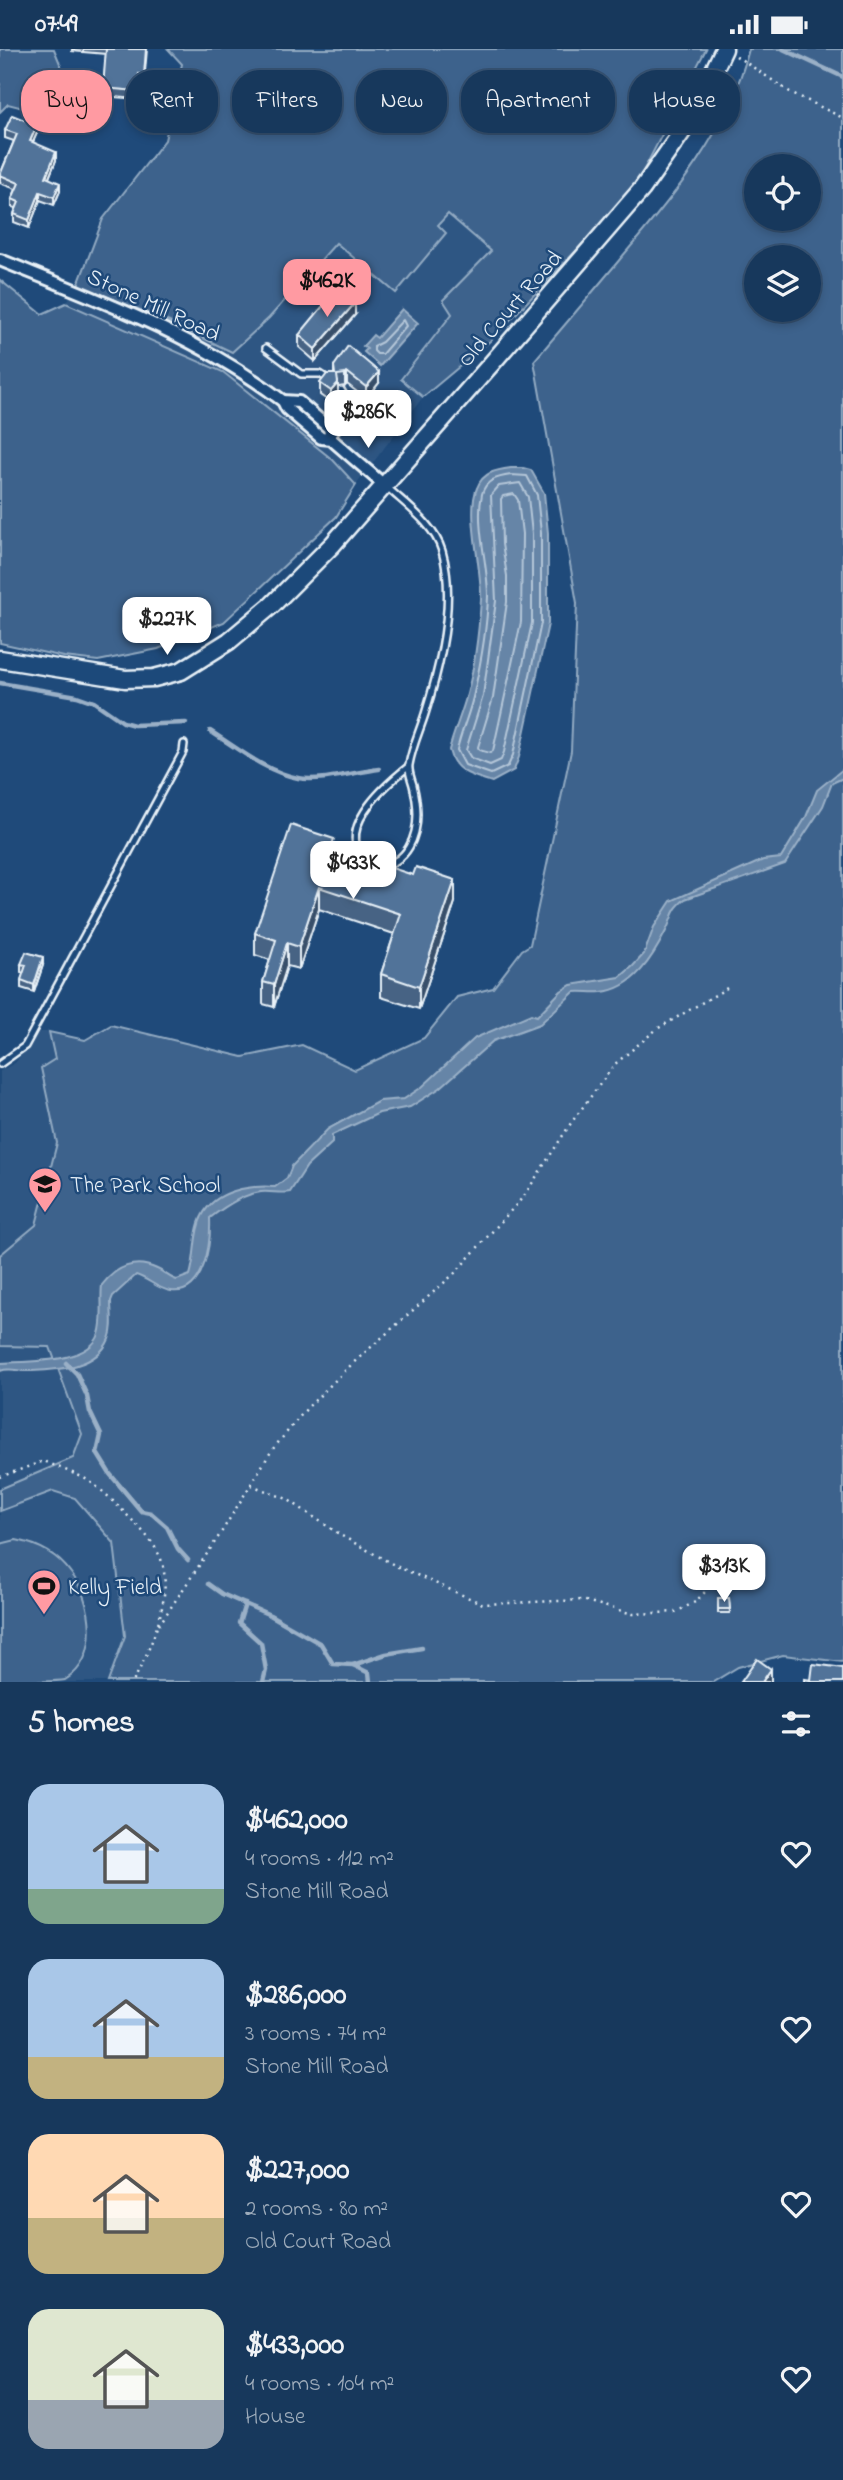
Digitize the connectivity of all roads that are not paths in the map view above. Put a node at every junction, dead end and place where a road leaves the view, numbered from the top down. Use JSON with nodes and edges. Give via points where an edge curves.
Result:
{"nodes":[{"id":1,"x":724,"y":49,"type":"edge"},
{"id":2,"x":0,"y":260,"type":"edge"},
{"id":3,"x":266,"y":348,"type":"dead end"},
{"id":4,"x":331,"y":381,"type":"edge"},
{"id":5,"x":341,"y":390,"type":"edge"},
{"id":6,"x":331,"y":439,"type":"junction"},
{"id":7,"x":384,"y":485,"type":"junction"},
{"id":8,"x":0,"y":659,"type":"edge"},
{"id":9,"x":184,"y":744,"type":"dead end"},
{"id":10,"x":408,"y":767,"type":"junction"},
{"id":11,"x":0,"y":1064,"type":"edge"}],
"edges":[{"from":1,"to":7,"type":"main road","name":"Old Court Road","via":[[691,119],[660,166]]},
{"from":2,"to":6,"type":"street","name":"Stone Mill Road","via":[[212,352],[283,401],[321,438]]},
{"from":3,"to":4,"type":"lane","via":[[301,374],[320,374]]},
{"from":5,"to":6,"type":"lane","via":[[347,405]]},
{"from":6,"to":7,"type":"street","name":"Stone Mill Road"},
{"from":7,"to":8,"type":"main road","name":"Old Court Road","via":[[271,605],[229,641],[181,671],[125,679]]},
{"from":7,"to":10,"type":"lane","via":[[438,538],[446,574],[442,656]]},
{"from":9,"to":11,"type":"lane","via":[[25,1046]]},
{"from":10,"to":10,"type":"lane","via":[[418,806],[417,826],[399,860],[376,866],[359,854],[356,831],[378,793]]}]}
